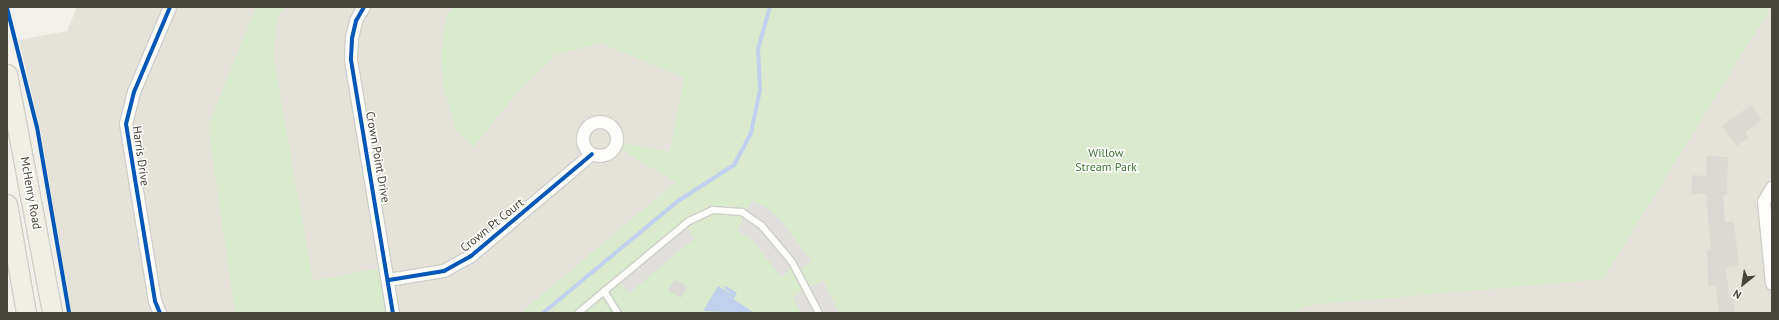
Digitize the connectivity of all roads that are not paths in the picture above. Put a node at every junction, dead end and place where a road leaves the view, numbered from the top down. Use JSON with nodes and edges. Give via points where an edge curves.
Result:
{"nodes":[{"id":1,"x":170,"y":7,"type":"edge"},
{"id":2,"x":364,"y":7,"type":"edge"},
{"id":3,"x":7,"y":74,"type":"edge"},
{"id":4,"x":592,"y":154,"type":"dead end"},
{"id":5,"x":1772,"y":188,"type":"edge"},
{"id":6,"x":7,"y":204,"type":"edge"},
{"id":7,"x":389,"y":280,"type":"junction"},
{"id":8,"x":1772,"y":284,"type":"edge"},
{"id":9,"x":604,"y":291,"type":"junction"},
{"id":10,"x":26,"y":313,"type":"edge"},
{"id":11,"x":52,"y":313,"type":"edge"},
{"id":12,"x":160,"y":313,"type":"edge"},
{"id":13,"x":393,"y":313,"type":"edge"},
{"id":14,"x":578,"y":313,"type":"edge"},
{"id":15,"x":618,"y":313,"type":"edge"},
{"id":16,"x":819,"y":313,"type":"edge"}],
"edges":[{"from":1,"to":12,"type":"street","name":"Harris Drive","via":[[134,92],[126,124],[154,294]]},
{"from":2,"to":7,"type":"street","name":"Crown Point Drive","via":[[356,21],[351,60]]},
{"from":3,"to":11,"type":"main road","name":"McHenry Road"},
{"from":4,"to":7,"type":"street","name":"Crown Pt Court","via":[[471,256],[444,271]]},
{"from":5,"to":8,"type":"street","via":[[1764,202]]},
{"from":6,"to":10,"type":"main road"},
{"from":7,"to":13,"type":"street","name":"Crown Point Drive"},
{"from":9,"to":14,"type":"lane"},
{"from":9,"to":15,"type":"lane"},
{"from":9,"to":16,"type":"lane","via":[[690,220],[707,211],[742,212],[762,226],[792,262]]}]}
